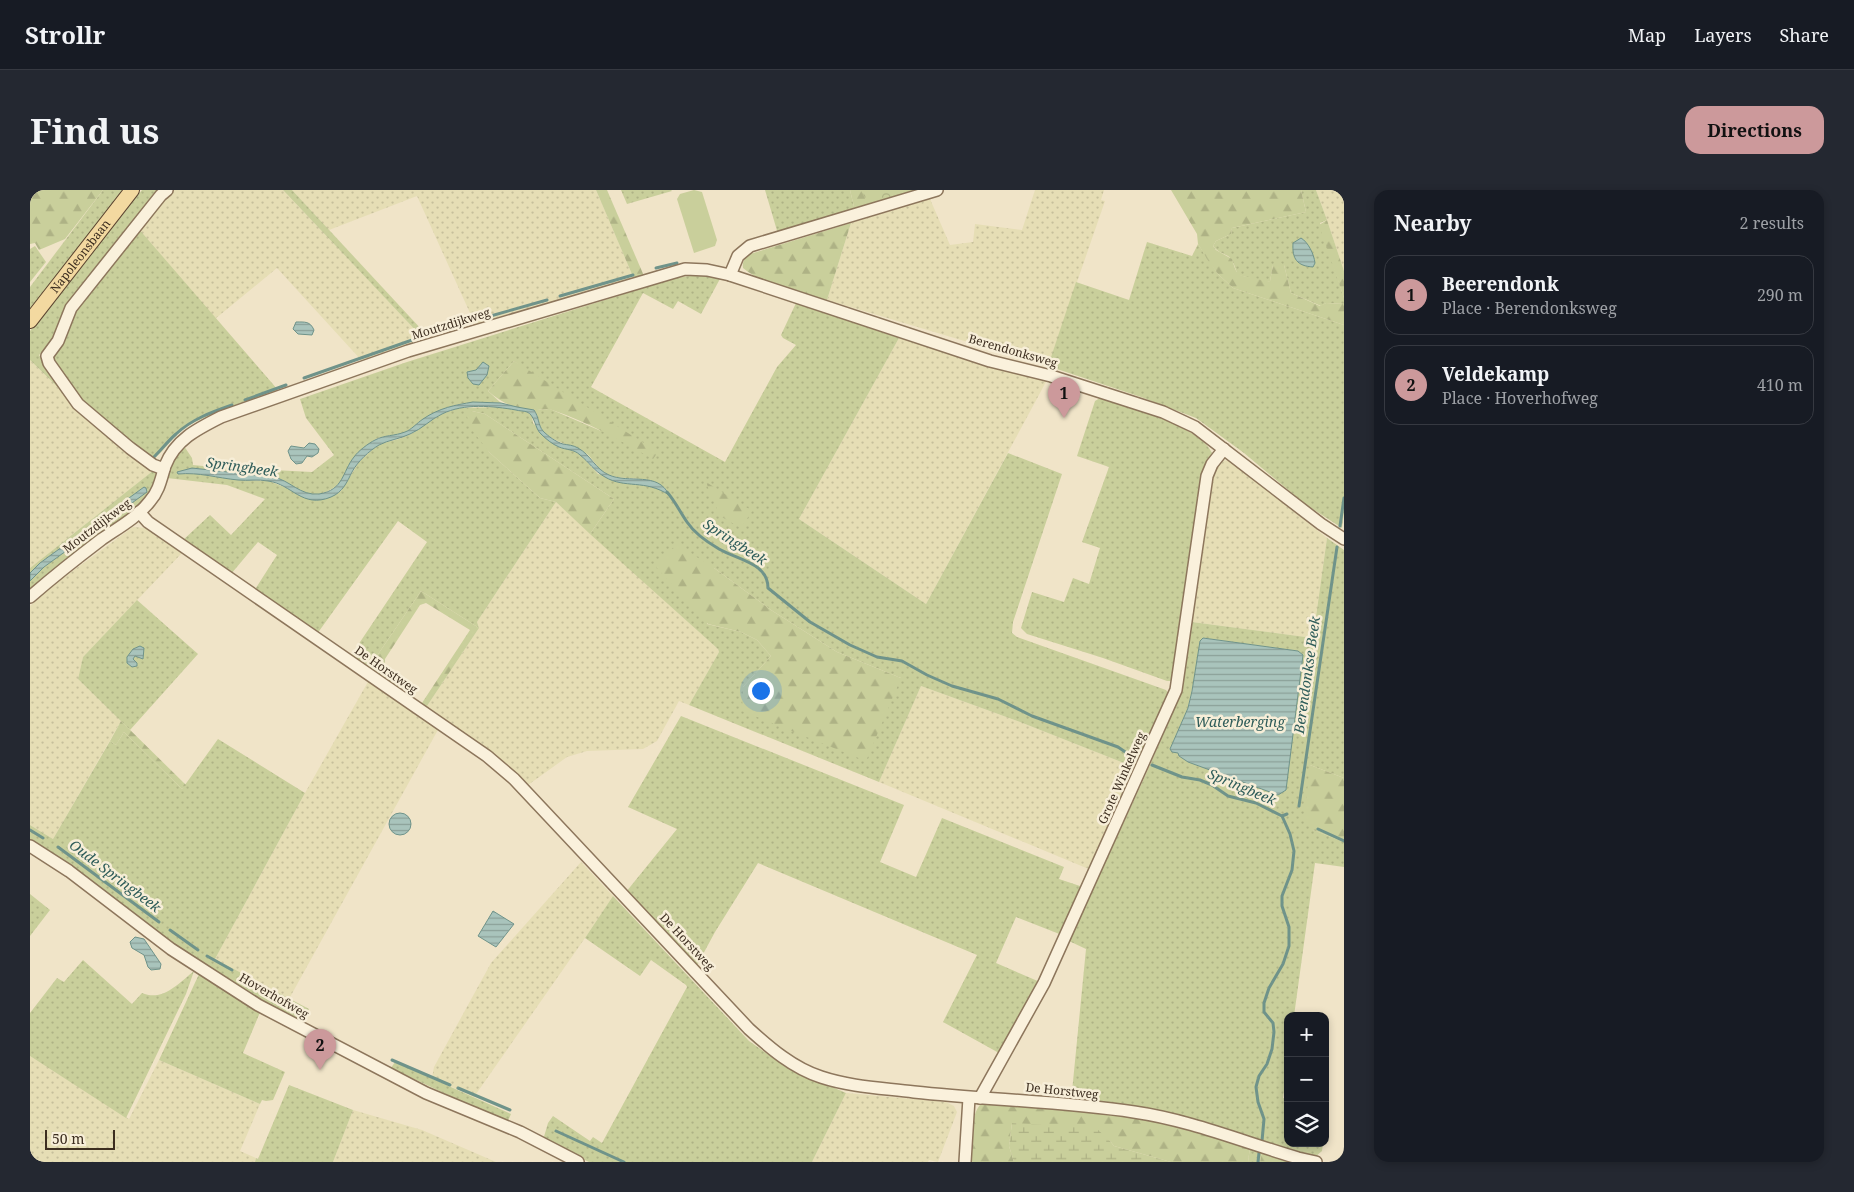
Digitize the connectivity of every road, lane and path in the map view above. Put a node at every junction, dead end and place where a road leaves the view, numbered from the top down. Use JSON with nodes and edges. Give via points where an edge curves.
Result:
{"nodes":[{"id":1,"x":132,"y":190,"type":"edge"},
{"id":2,"x":167,"y":190,"type":"edge"},
{"id":3,"x":937,"y":190,"type":"edge"},
{"id":4,"x":730,"y":275,"type":"junction"},
{"id":5,"x":30,"y":321,"type":"edge"},
{"id":6,"x":1224,"y":449,"type":"junction"},
{"id":7,"x":164,"y":469,"type":"junction"},
{"id":8,"x":139,"y":512,"type":"junction"},
{"id":9,"x":1344,"y":539,"type":"edge"},
{"id":10,"x":30,"y":597,"type":"edge"},
{"id":11,"x":30,"y":846,"type":"edge"},
{"id":12,"x":975,"y":1098,"type":"junction"},
{"id":13,"x":578,"y":1162,"type":"edge"},
{"id":14,"x":966,"y":1162,"type":"edge"},
{"id":15,"x":1316,"y":1162,"type":"edge"}],
"edges":[{"from":1,"to":5,"type":"main road","name":"Napoleonsbaan"},
{"from":2,"to":7,"type":"street","via":[[71,308],[58,341],[47,356],[78,404],[130,448]]},
{"from":3,"to":4,"type":"street","via":[[750,246],[738,256]]},
{"from":4,"to":6,"type":"street","name":"Berendonksweg","via":[[990,361],[1052,376],[1163,412],[1195,427]]},
{"from":4,"to":7,"type":"street","name":"Moutzdijkweg","via":[[685,269],[408,352],[221,417],[175,447]]},
{"from":6,"to":9,"type":"street","name":"Berendonksweg"},
{"from":6,"to":12,"type":"street","name":"Grote Winkelweg","via":[[1207,476],[1176,690],[1044,983]]},
{"from":7,"to":8,"type":"street","name":"Moutzdijkweg","via":[[156,493]]},
{"from":8,"to":10,"type":"street","name":"Moutzdijkweg","via":[[65,566]]},
{"from":8,"to":12,"type":"street","name":"De Horstweg","via":[[148,522],[488,756],[514,779],[749,1029],[780,1056],[820,1077],[854,1085]]},
{"from":11,"to":13,"type":"street","name":"Hoverhofweg","via":[[171,949],[258,1005],[426,1093],[520,1132]]},
{"from":12,"to":14,"type":"street","name":"Grote Winkelweg"},
{"from":12,"to":15,"type":"street","name":"De Horstweg","via":[[1134,1112],[1186,1122]]}]}
